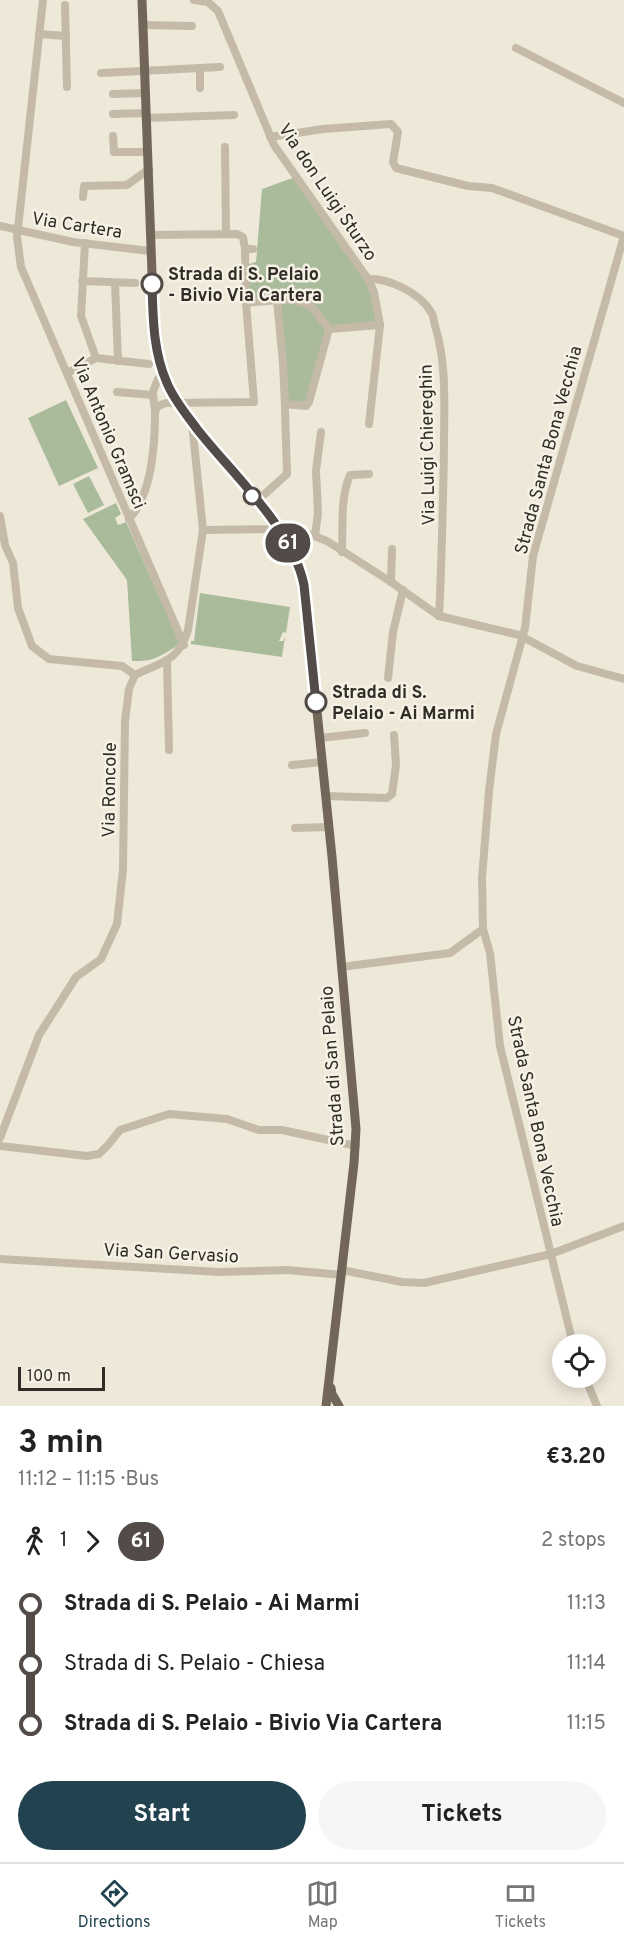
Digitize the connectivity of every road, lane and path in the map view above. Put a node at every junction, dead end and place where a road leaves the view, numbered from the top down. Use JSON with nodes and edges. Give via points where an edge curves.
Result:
{"nodes":[{"id":1,"x":43,"y":0,"type":"edge"},
{"id":2,"x":143,"y":0,"type":"edge"},
{"id":3,"x":194,"y":0,"type":"edge"},
{"id":4,"x":65,"y":5,"type":"dead end"},
{"id":5,"x":143,"y":25,"type":"junction"},
{"id":6,"x":192,"y":26,"type":"dead end"},
{"id":7,"x":39,"y":34,"type":"junction"},
{"id":8,"x":66,"y":36,"type":"junction"},
{"id":9,"x":516,"y":48,"type":"dead end"},
{"id":10,"x":220,"y":67,"type":"dead end"},
{"id":11,"x":200,"y":68,"type":"junction"},
{"id":12,"x":145,"y":70,"type":"junction"},
{"id":13,"x":101,"y":73,"type":"dead end"},
{"id":14,"x":67,"y":87,"type":"dead end"},
{"id":15,"x":200,"y":88,"type":"dead end"},
{"id":16,"x":146,"y":93,"type":"junction"},
{"id":17,"x":113,"y":94,"type":"dead end"},
{"id":18,"x":624,"y":103,"type":"edge"},
{"id":19,"x":113,"y":114,"type":"dead end"},
{"id":20,"x":147,"y":115,"type":"junction"},
{"id":21,"x":234,"y":115,"type":"dead end"},
{"id":22,"x":113,"y":136,"type":"dead end"},
{"id":23,"x":270,"y":137,"type":"junction"},
{"id":24,"x":225,"y":147,"type":"dead end"},
{"id":25,"x":148,"y":152,"type":"junction"},
{"id":26,"x":149,"y":169,"type":"junction"},
{"id":27,"x":83,"y":197,"type":"dead end"},
{"id":28,"x":0,"y":225,"type":"edge"},
{"id":29,"x":18,"y":230,"type":"junction"},
{"id":30,"x":226,"y":234,"type":"junction"},
{"id":31,"x":150,"y":235,"type":"junction"},
{"id":32,"x":624,"y":236,"type":"edge"},
{"id":33,"x":85,"y":243,"type":"junction"},
{"id":34,"x":150,"y":251,"type":"junction"},
{"id":35,"x":368,"y":279,"type":"junction"},
{"id":36,"x":82,"y":281,"type":"junction"},
{"id":37,"x":115,"y":283,"type":"junction"},
{"id":38,"x":135,"y":283,"type":"dead end"},
{"id":39,"x":277,"y":300,"type":"junction"},
{"id":40,"x":246,"y":303,"type":"junction"},
{"id":41,"x":380,"y":325,"type":"junction"},
{"id":42,"x":329,"y":328,"type":"junction"},
{"id":43,"x":96,"y":358,"type":"junction"},
{"id":44,"x":118,"y":361,"type":"junction"},
{"id":45,"x":149,"y":364,"type":"dead end"},
{"id":46,"x":162,"y":371,"type":"junction"},
{"id":47,"x":67,"y":373,"type":"junction"},
{"id":48,"x":169,"y":388,"type":"junction"},
{"id":49,"x":117,"y":392,"type":"dead end"},
{"id":50,"x":153,"y":395,"type":"junction"},
{"id":51,"x":160,"y":404,"type":"junction"},
{"id":52,"x":178,"y":404,"type":"junction"},
{"id":53,"x":285,"y":408,"type":"junction"},
{"id":54,"x":155,"y":412,"type":"junction"},
{"id":55,"x":192,"y":423,"type":"junction"},
{"id":56,"x":369,"y":424,"type":"dead end"},
{"id":57,"x":321,"y":432,"type":"dead end"},
{"id":58,"x":201,"y":434,"type":"junction"},
{"id":59,"x":193,"y":441,"type":"junction"},
{"id":60,"x":369,"y":474,"type":"dead end"},
{"id":61,"x":257,"y":501,"type":"junction"},
{"id":62,"x":0,"y":516,"type":"edge"},
{"id":63,"x":129,"y":519,"type":"junction"},
{"id":64,"x":203,"y":530,"type":"junction"},
{"id":65,"x":281,"y":532,"type":"junction"},
{"id":66,"x":315,"y":536,"type":"junction"},
{"id":67,"x":3,"y":545,"type":"edge"},
{"id":68,"x":392,"y":549,"type":"dead end"},
{"id":69,"x":342,"y":552,"type":"junction"},
{"id":70,"x":391,"y":582,"type":"junction"},
{"id":71,"x":404,"y":590,"type":"junction"},
{"id":72,"x":439,"y":616,"type":"junction"},
{"id":73,"x":523,"y":637,"type":"junction"},
{"id":74,"x":184,"y":645,"type":"junction"},
{"id":75,"x":167,"y":660,"type":"junction"},
{"id":76,"x":135,"y":675,"type":"junction"},
{"id":77,"x":388,"y":678,"type":"dead end"},
{"id":78,"x":624,"y":679,"type":"edge"},
{"id":79,"x":365,"y":733,"type":"dead end"},
{"id":80,"x":394,"y":735,"type":"dead end"},
{"id":81,"x":320,"y":738,"type":"junction"},
{"id":82,"x":169,"y":750,"type":"dead end"},
{"id":83,"x":322,"y":762,"type":"junction"},
{"id":84,"x":292,"y":765,"type":"dead end"},
{"id":85,"x":326,"y":796,"type":"junction"},
{"id":86,"x":329,"y":827,"type":"junction"},
{"id":87,"x":296,"y":828,"type":"dead end"},
{"id":88,"x":483,"y":929,"type":"junction"},
{"id":89,"x":341,"y":967,"type":"junction"},
{"id":90,"x":0,"y":1138,"type":"edge"},
{"id":91,"x":0,"y":1146,"type":"edge"},
{"id":92,"x":356,"y":1146,"type":"junction"},
{"id":93,"x":624,"y":1226,"type":"edge"},
{"id":94,"x":551,"y":1254,"type":"junction"},
{"id":95,"x":0,"y":1259,"type":"edge"},
{"id":96,"x":342,"y":1272,"type":"junction"},
{"id":97,"x":571,"y":1334,"type":"edge"},
{"id":98,"x":590,"y":1388,"type":"edge"},
{"id":99,"x":331,"y":1403,"type":"edge"},
{"id":100,"x":597,"y":1406,"type":"edge"}],
"edges":[{"from":1,"to":7,"type":"street","name":"Via Antonio Gramsci"},
{"from":2,"to":5,"type":"main road","name":"Strada di San Pelaio"},
{"from":3,"to":23,"type":"street","name":"Via don Luigi Sturzo","via":[[208,2],[218,11]]},
{"from":4,"to":8,"type":"street"},
{"from":5,"to":6,"type":"street"},
{"from":5,"to":12,"type":"main road","name":"Strada di San Pelaio"},
{"from":7,"to":8,"type":"street"},
{"from":7,"to":29,"type":"street","name":"Via Antonio Gramsci"},
{"from":8,"to":14,"type":"street"},
{"from":9,"to":18,"type":"street"},
{"from":10,"to":11,"type":"street"},
{"from":11,"to":12,"type":"street"},
{"from":11,"to":15,"type":"street"},
{"from":12,"to":13,"type":"street"},
{"from":12,"to":16,"type":"main road","name":"Strada di San Pelaio"},
{"from":16,"to":17,"type":"street"},
{"from":16,"to":20,"type":"main road","name":"Strada di San Pelaio"},
{"from":19,"to":20,"type":"street"},
{"from":20,"to":21,"type":"street"},
{"from":20,"to":25,"type":"main road","name":"Strada di San Pelaio"},
{"from":22,"to":25,"type":"street","via":[[114,152]]},
{"from":23,"to":32,"type":"street","via":[[391,124],[398,132],[393,165],[396,168],[501,191]]},
{"from":23,"to":35,"type":"street","name":"Via don Luigi Sturzo"},
{"from":24,"to":30,"type":"street"},
{"from":25,"to":26,"type":"main road","name":"Strada di San Pelaio"},
{"from":26,"to":27,"type":"street","via":[[127,185],[84,186]]},
{"from":26,"to":31,"type":"main road","name":"Strada di San Pelaio"},
{"from":28,"to":29,"type":"street","name":"Via Cartera"},
{"from":29,"to":33,"type":"street","name":"Via Cartera"},
{"from":29,"to":47,"type":"street","name":"Via Antonio Gramsci","via":[[21,267]]},
{"from":30,"to":31,"type":"street"},
{"from":30,"to":40,"type":"street","via":[[243,237],[249,249]]},
{"from":31,"to":34,"type":"main road","name":"Strada di San Pelaio"},
{"from":32,"to":73,"type":"street","name":"Strada Santa Bona Vecchia","via":[[533,556]]},
{"from":33,"to":34,"type":"street","name":"Via Cartera"},
{"from":33,"to":36,"type":"street"},
{"from":34,"to":46,"type":"main road","name":"Strada di San Pelaio","via":[[155,340]]},
{"from":35,"to":41,"type":"street","name":"Via don Luigi Sturzo"},
{"from":35,"to":72,"type":"street","name":"Via Luigi Chiereghin","via":[[378,278],[419,298],[431,312],[440,343],[444,395]]},
{"from":36,"to":37,"type":"street"},
{"from":36,"to":43,"type":"street","via":[[81,316]]},
{"from":37,"to":38,"type":"street"},
{"from":37,"to":44,"type":"street"},
{"from":39,"to":40,"type":"street"},
{"from":39,"to":42,"type":"street","via":[[303,302]]},
{"from":39,"to":53,"type":"street"},
{"from":40,"to":52,"type":"street","via":[[254,402]]},
{"from":41,"to":42,"type":"street"},
{"from":41,"to":56,"type":"street","name":"Via don Luigi Sturzo"},
{"from":42,"to":53,"type":"street","via":[[309,402],[306,406]]},
{"from":43,"to":44,"type":"street"},
{"from":43,"to":47,"type":"street"},
{"from":44,"to":45,"type":"street"},
{"from":46,"to":48,"type":"main road","name":"Strada di San Pelaio"},
{"from":46,"to":50,"type":"street"},
{"from":47,"to":63,"type":"street","name":"Via Antonio Gramsci"},
{"from":48,"to":51,"type":"street"},
{"from":48,"to":52,"type":"main road","name":"Strada di San Pelaio"},
{"from":49,"to":50,"type":"street"},
{"from":50,"to":54,"type":"street"},
{"from":51,"to":52,"type":"street"},
{"from":51,"to":54,"type":"street"},
{"from":52,"to":55,"type":"main road","name":"Strada di San Pelaio"},
{"from":53,"to":61,"type":"street","via":[[286,474]]},
{"from":54,"to":63,"type":"street","via":[[152,463],[138,510]]},
{"from":55,"to":58,"type":"main road","name":"Strada di San Pelaio"},
{"from":55,"to":59,"type":"street"},
{"from":57,"to":66,"type":"street"},
{"from":58,"to":59,"type":"street"},
{"from":58,"to":61,"type":"main road","name":"Strada di San Pelaio"},
{"from":59,"to":64,"type":"street"},
{"from":60,"to":69,"type":"street","via":[[350,475],[344,500]]},
{"from":61,"to":65,"type":"main road","name":"Strada di San Pelaio"},
{"from":62,"to":67,"type":"street"},
{"from":63,"to":74,"type":"street","name":"Via Antonio Gramsci"},
{"from":64,"to":65,"type":"street"},
{"from":64,"to":74,"type":"street"},
{"from":65,"to":66,"type":"street"},
{"from":65,"to":81,"type":"main road","name":"Strada di San Pelaio","via":[[295,555],[304,585]]},
{"from":66,"to":69,"type":"street"},
{"from":67,"to":76,"type":"street","via":[[13,563],[18,608],[32,646],[49,659],[122,666]]},
{"from":68,"to":70,"type":"street"},
{"from":69,"to":70,"type":"street"},
{"from":70,"to":71,"type":"street"},
{"from":71,"to":72,"type":"street"},
{"from":71,"to":77,"type":"street","via":[[393,632]]},
{"from":72,"to":73,"type":"street"},
{"from":73,"to":78,"type":"street","via":[[577,666]]},
{"from":73,"to":88,"type":"street","name":"Strada Santa Bona Vecchia","via":[[496,734],[482,878]]},
{"from":74,"to":75,"type":"street"},
{"from":75,"to":76,"type":"street"},
{"from":75,"to":82,"type":"street"},
{"from":76,"to":90,"type":"street","name":"Via Roncole","via":[[125,721],[123,869],[117,924],[101,959],[76,977],[39,1035]]},
{"from":79,"to":81,"type":"street"},
{"from":80,"to":85,"type":"street","via":[[396,765],[392,794],[387,798]]},
{"from":81,"to":83,"type":"main road","name":"Strada di San Pelaio"},
{"from":83,"to":84,"type":"street"},
{"from":83,"to":85,"type":"main road","name":"Strada di San Pelaio"},
{"from":85,"to":86,"type":"main road","name":"Strada di San Pelaio"},
{"from":86,"to":87,"type":"street"},
{"from":86,"to":89,"type":"main road","name":"Strada di San Pelaio"},
{"from":88,"to":89,"type":"street","via":[[450,953]]},
{"from":88,"to":94,"type":"street","name":"Strada Santa Bona Vecchia","via":[[490,953],[500,1046]]},
{"from":89,"to":92,"type":"main road","name":"Strada di San Pelaio"},
{"from":91,"to":92,"type":"street","via":[[99,1154],[120,1130],[169,1114],[227,1119],[259,1130],[282,1130]]},
{"from":92,"to":96,"type":"main road","name":"Strada di San Pelaio"},
{"from":93,"to":94,"type":"street","name":"Via San Gervasio"},
{"from":94,"to":96,"type":"street","name":"Via San Gervasio","via":[[424,1283]]},
{"from":94,"to":97,"type":"street","name":"Strada Santa Bona Vecchia"},
{"from":95,"to":96,"type":"street","name":"Via San Gervasio","via":[[219,1272]]},
{"from":96,"to":99,"type":"main road","name":"Strada di San Pelaio","via":[[330,1374]]},
{"from":98,"to":100,"type":"street"}]}
